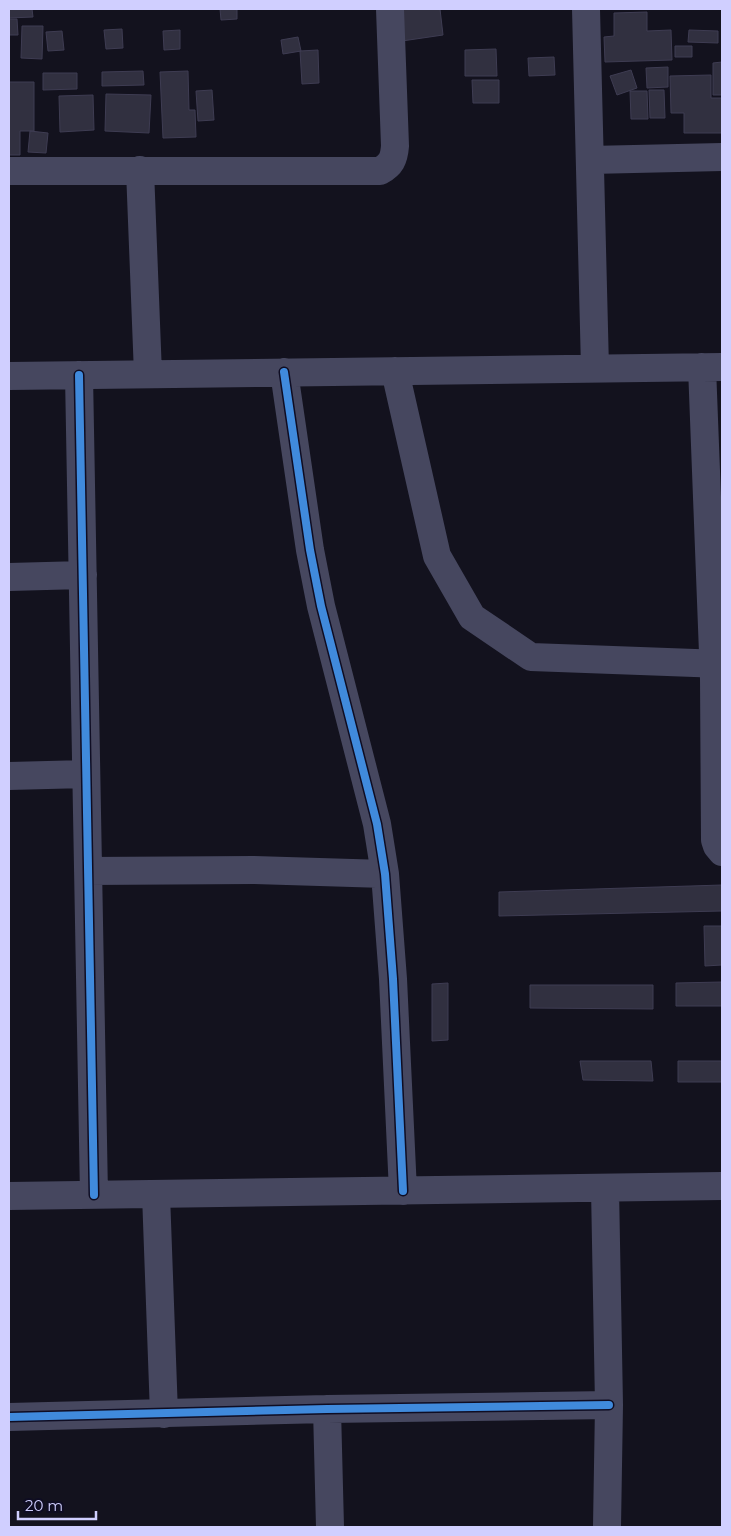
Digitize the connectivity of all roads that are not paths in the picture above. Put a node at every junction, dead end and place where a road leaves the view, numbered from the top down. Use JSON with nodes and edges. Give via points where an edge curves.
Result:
{"nodes":[{"id":1,"x":390,"y":9,"type":"edge"},
{"id":2,"x":586,"y":9,"type":"edge"},
{"id":3,"x":722,"y":157,"type":"edge"},
{"id":4,"x":590,"y":160,"type":"junction"},
{"id":5,"x":140,"y":170,"type":"junction"},
{"id":6,"x":9,"y":171,"type":"edge"},
{"id":7,"x":712,"y":367,"type":"edge"},
{"id":8,"x":595,"y":368,"type":"junction"},
{"id":9,"x":396,"y":371,"type":"junction"},
{"id":10,"x":284,"y":372,"type":"junction"},
{"id":11,"x":148,"y":374,"type":"junction"},
{"id":12,"x":79,"y":375,"type":"junction"},
{"id":13,"x":9,"y":376,"type":"edge"},
{"id":14,"x":83,"y":576,"type":"junction"},
{"id":15,"x":9,"y":577,"type":"edge"},
{"id":16,"x":718,"y":663,"type":"edge"},
{"id":17,"x":86,"y":774,"type":"junction"},
{"id":18,"x":9,"y":776,"type":"edge"},
{"id":19,"x":722,"y":852,"type":"edge"},
{"id":20,"x":88,"y":871,"type":"junction"},
{"id":21,"x":386,"y":874,"type":"junction"},
{"id":22,"x":722,"y":1186,"type":"edge"},
{"id":23,"x":605,"y":1188,"type":"junction"},
{"id":24,"x":403,"y":1190,"type":"junction"},
{"id":25,"x":94,"y":1194,"type":"junction"},
{"id":26,"x":156,"y":1194,"type":"junction"},
{"id":27,"x":9,"y":1196,"type":"edge"},
{"id":28,"x":609,"y":1405,"type":"junction"},
{"id":29,"x":327,"y":1409,"type":"junction"},
{"id":30,"x":164,"y":1414,"type":"junction"},
{"id":31,"x":9,"y":1416,"type":"edge"},
{"id":32,"x":330,"y":1527,"type":"edge"},
{"id":33,"x":608,"y":1527,"type":"edge"}],
"edges":[{"from":1,"to":5,"type":"street","via":[[395,146],[388,167],[380,172]]},
{"from":2,"to":4,"type":"street"},
{"from":3,"to":4,"type":"street"},
{"from":4,"to":8,"type":"street"},
{"from":5,"to":6,"type":"street"},
{"from":5,"to":11,"type":"street"},
{"from":7,"to":8,"type":"street"},
{"from":7,"to":16,"type":"street"},
{"from":8,"to":9,"type":"street"},
{"from":9,"to":10,"type":"street"},
{"from":9,"to":16,"type":"street","via":[[437,556],[472,618],[531,657]]},
{"from":10,"to":11,"type":"street"},
{"from":10,"to":21,"type":"street","via":[[310,550],[377,824]]},
{"from":11,"to":12,"type":"street"},
{"from":12,"to":13,"type":"street"},
{"from":12,"to":14,"type":"street"},
{"from":14,"to":15,"type":"street"},
{"from":14,"to":17,"type":"street"},
{"from":16,"to":19,"type":"street","via":[[715,840]]},
{"from":17,"to":18,"type":"street"},
{"from":17,"to":20,"type":"street"},
{"from":20,"to":21,"type":"street","via":[[254,870]]},
{"from":20,"to":25,"type":"street"},
{"from":21,"to":24,"type":"street"},
{"from":22,"to":23,"type":"street"},
{"from":23,"to":24,"type":"street"},
{"from":23,"to":28,"type":"street"},
{"from":24,"to":26,"type":"street"},
{"from":25,"to":26,"type":"street"},
{"from":25,"to":27,"type":"street"},
{"from":26,"to":30,"type":"street"},
{"from":28,"to":29,"type":"street"},
{"from":28,"to":33,"type":"street"},
{"from":29,"to":30,"type":"street"},
{"from":29,"to":32,"type":"street"},
{"from":30,"to":31,"type":"street"}]}
